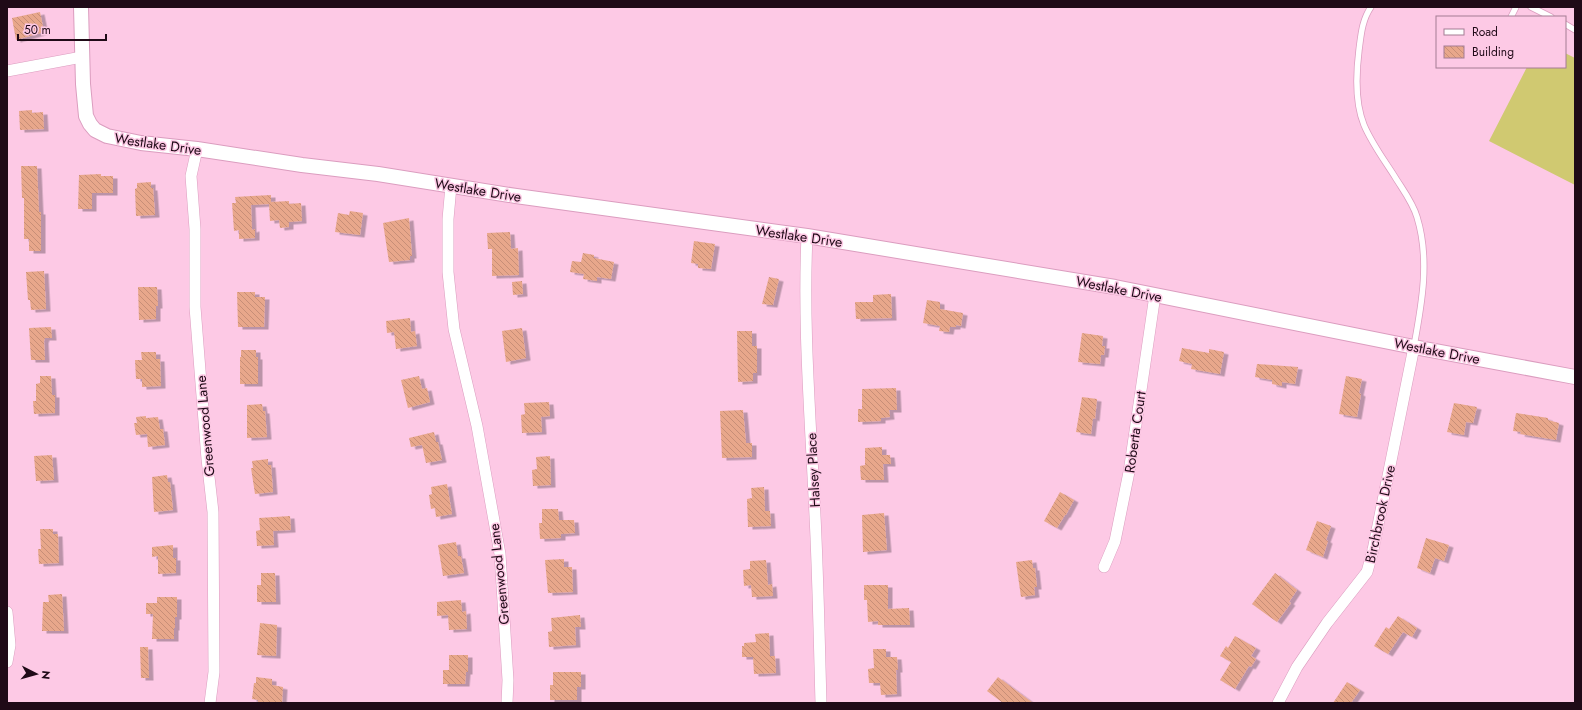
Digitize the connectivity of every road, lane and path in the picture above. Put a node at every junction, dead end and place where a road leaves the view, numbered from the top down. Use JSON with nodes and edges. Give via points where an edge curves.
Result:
{"nodes":[{"id":1,"x":81,"y":7,"type":"edge"},
{"id":2,"x":1371,"y":7,"type":"edge"},
{"id":3,"x":1516,"y":7,"type":"edge"},
{"id":4,"x":1531,"y":7,"type":"edge"},
{"id":5,"x":1512,"y":16,"type":"edge"},
{"id":6,"x":1549,"y":16,"type":"edge"},
{"id":7,"x":1566,"y":25,"type":"edge"},
{"id":8,"x":1575,"y":30,"type":"edge"},
{"id":9,"x":82,"y":57,"type":"junction"},
{"id":10,"x":7,"y":71,"type":"edge"},
{"id":11,"x":197,"y":149,"type":"junction"},
{"id":12,"x":451,"y":186,"type":"junction"},
{"id":13,"x":808,"y":236,"type":"junction"},
{"id":14,"x":1155,"y":295,"type":"junction"},
{"id":15,"x":1414,"y":347,"type":"junction"},
{"id":16,"x":1575,"y":377,"type":"edge"},
{"id":17,"x":1104,"y":567,"type":"dead end"},
{"id":18,"x":7,"y":612,"type":"edge"},
{"id":19,"x":7,"y":662,"type":"edge"},
{"id":20,"x":210,"y":703,"type":"edge"},
{"id":21,"x":507,"y":703,"type":"edge"},
{"id":22,"x":821,"y":703,"type":"edge"},
{"id":23,"x":1278,"y":703,"type":"edge"}],
"edges":[{"from":1,"to":9,"type":"street","name":"Westlake Drive"},
{"from":2,"to":15,"type":"lane","via":[[1363,24],[1356,69],[1358,95],[1364,124],[1411,203],[1421,233],[1424,283]]},
{"from":3,"to":5,"type":"lane"},
{"from":4,"to":6,"type":"lane"},
{"from":7,"to":8,"type":"lane"},
{"from":9,"to":10,"type":"street"},
{"from":9,"to":11,"type":"street","name":"Westlake Drive","via":[[86,116],[95,130],[114,138]]},
{"from":11,"to":12,"type":"street","name":"Westlake Drive"},
{"from":11,"to":20,"type":"street","name":"Greenwood Lane","via":[[191,176],[196,229],[195,307],[213,512],[214,672]]},
{"from":12,"to":13,"type":"street","name":"Westlake Drive"},
{"from":12,"to":21,"type":"street","name":"Greenwood Lane","via":[[448,272],[454,329],[477,426],[500,554],[508,680]]},
{"from":13,"to":14,"type":"street","name":"Westlake Drive"},
{"from":13,"to":22,"type":"street","name":"Halsey Place","via":[[807,344],[816,519]]},
{"from":14,"to":15,"type":"street","name":"Westlake Drive"},
{"from":14,"to":17,"type":"street","name":"Roberta Court","via":[[1129,472],[1115,541]]},
{"from":15,"to":16,"type":"street","name":"Westlake Drive"},
{"from":15,"to":23,"type":"street","name":"Birchbrook Drive","via":[[1367,572],[1297,667]]},
{"from":18,"to":19,"type":"street","via":[[10,645]]}]}
